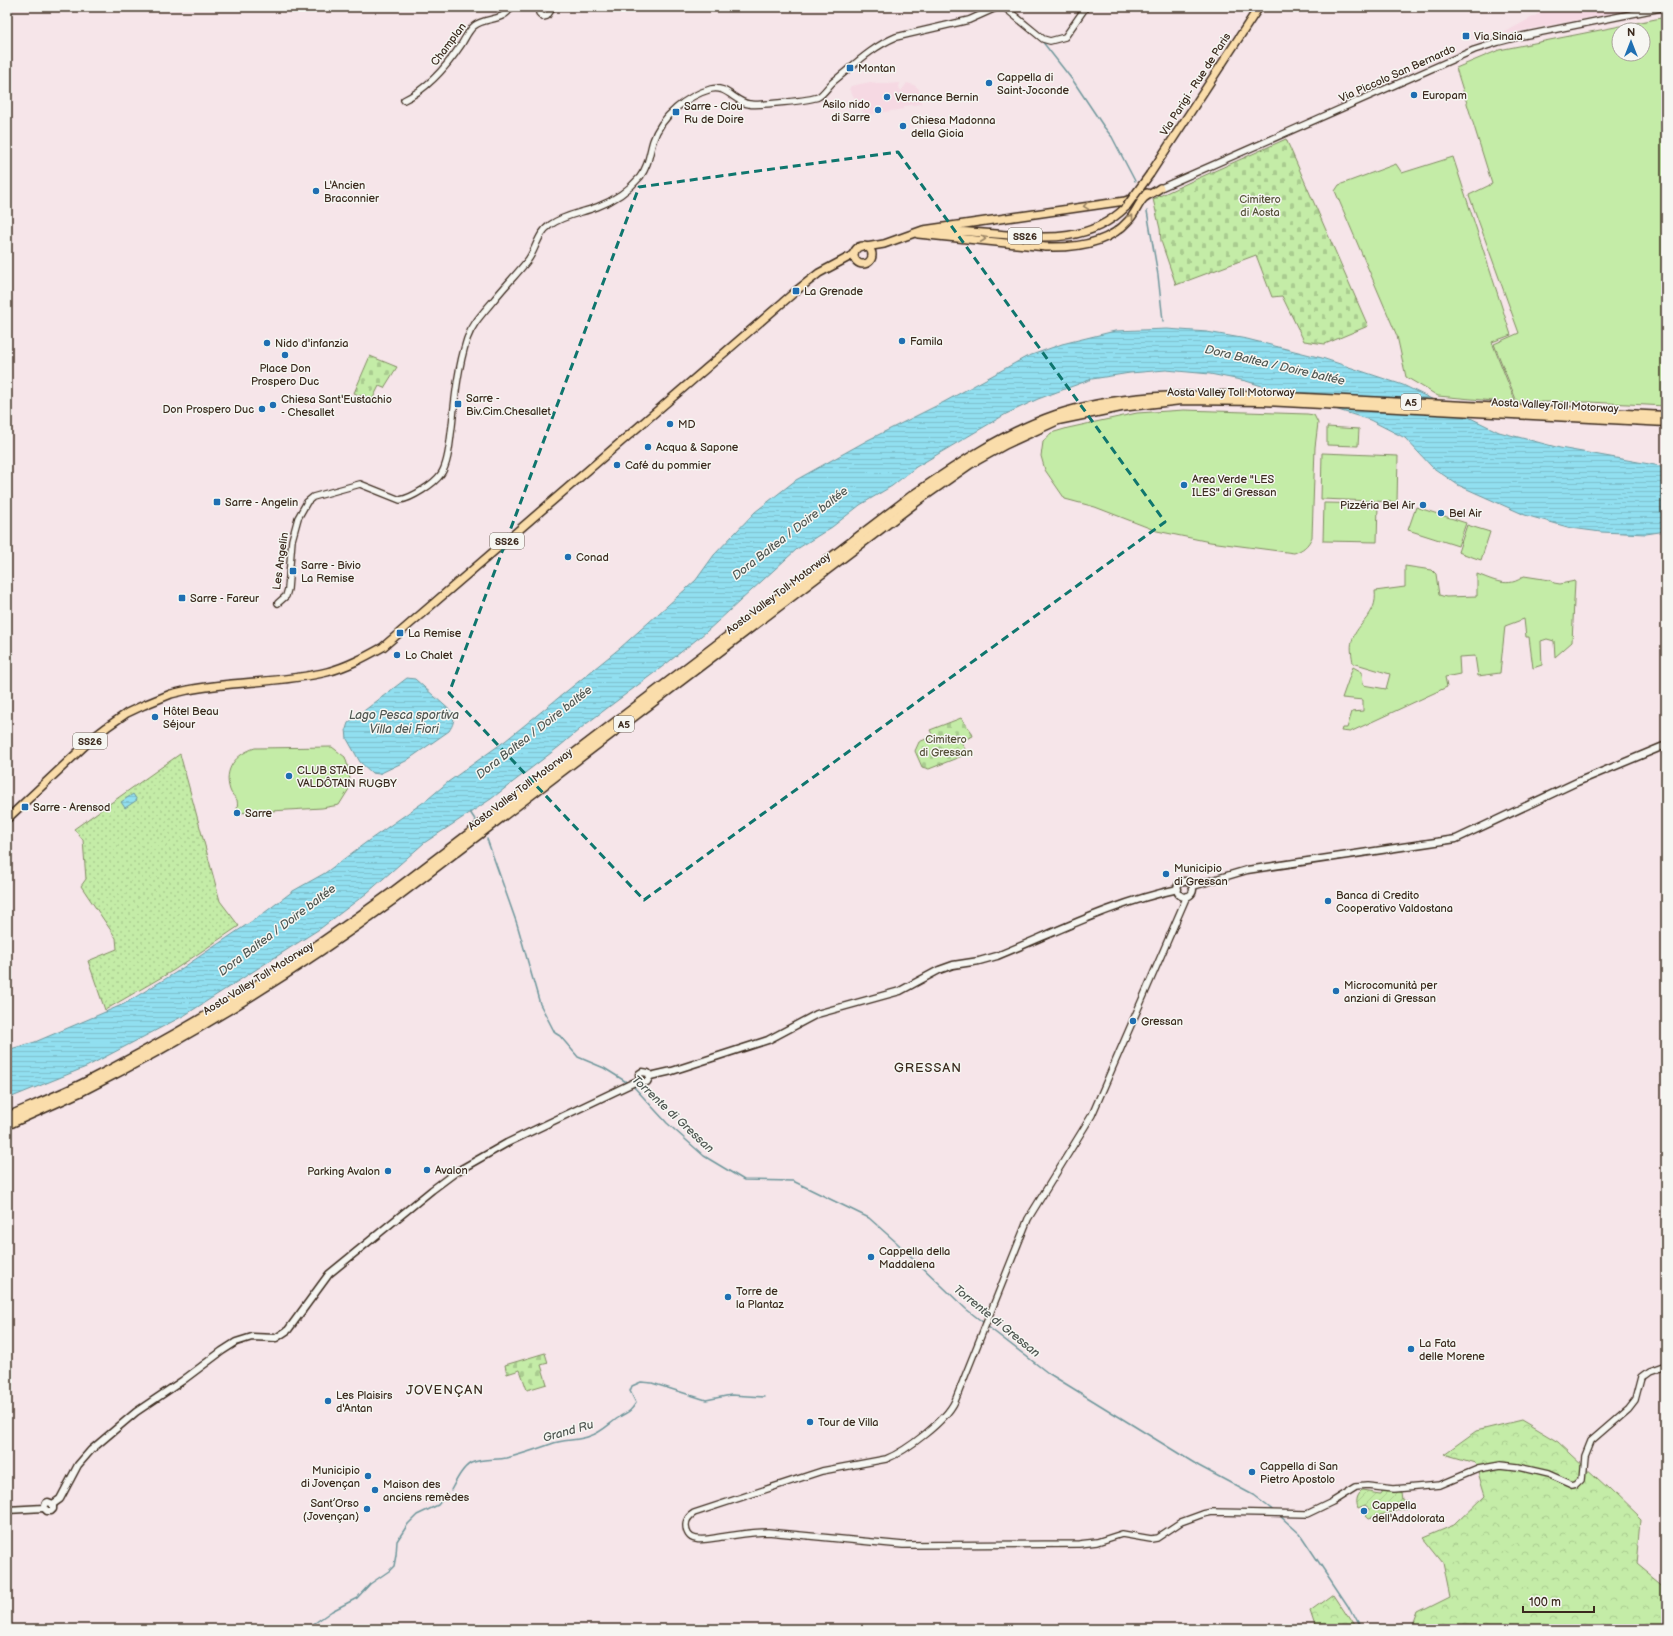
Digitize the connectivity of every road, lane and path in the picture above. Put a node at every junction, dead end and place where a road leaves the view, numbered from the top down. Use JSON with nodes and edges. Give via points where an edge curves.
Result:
{"nodes":[{"id":1,"x":511,"y":7,"type":"edge"},
{"id":2,"x":540,"y":7,"type":"edge"},
{"id":3,"x":553,"y":7,"type":"edge"},
{"id":4,"x":997,"y":7,"type":"edge"},
{"id":5,"x":1004,"y":7,"type":"edge"},
{"id":6,"x":1086,"y":7,"type":"edge"},
{"id":7,"x":1259,"y":7,"type":"edge"},
{"id":8,"x":1666,"y":8,"type":"edge"},
{"id":9,"x":404,"y":100,"type":"dead end"},
{"id":10,"x":1160,"y":188,"type":"junction"},
{"id":11,"x":1147,"y":193,"type":"joint"},
{"id":12,"x":1135,"y":198,"type":"junction"},
{"id":13,"x":1140,"y":205,"type":"junction"},
{"id":14,"x":913,"y":234,"type":"junction"},
{"id":15,"x":884,"y":244,"type":"junction"},
{"id":16,"x":866,"y":247,"type":"junction"},
{"id":17,"x":854,"y":253,"type":"junction"},
{"id":18,"x":872,"y":256,"type":"junction"},
{"id":19,"x":839,"y":263,"type":"junction"},
{"id":20,"x":858,"y":263,"type":"junction"},
{"id":21,"x":1579,"y":414,"type":"junction"},
{"id":22,"x":1666,"y":416,"type":"edge"},
{"id":23,"x":1666,"y":422,"type":"edge"},
{"id":24,"x":278,"y":602,"type":"dead end"},
{"id":25,"x":1666,"y":745,"type":"edge"},
{"id":26,"x":7,"y":819,"type":"edge"},
{"id":27,"x":1193,"y":886,"type":"junction"},
{"id":28,"x":1178,"y":889,"type":"junction"},
{"id":29,"x":1187,"y":896,"type":"junction"},
{"id":30,"x":7,"y":1117,"type":"edge"},
{"id":31,"x":7,"y":1125,"type":"edge"},
{"id":32,"x":1666,"y":1365,"type":"edge"},
{"id":33,"x":7,"y":1510,"type":"edge"}],
"edges":[{"from":1,"to":9,"type":"street","name":"Champlan","via":[[502,16],[474,26],[436,76]]},
{"from":2,"to":3,"type":"street","via":[[540,16],[545,17]]},
{"from":4,"to":24,"type":"street","name":"Les Angelin","via":[[969,20],[888,41],[863,56],[817,98],[768,105],[748,104],[722,89],[712,89],[696,95],[680,106],[660,126],[642,175],[628,189],[598,207],[565,217],[546,228],[528,259],[481,316],[469,335],[460,369],[450,447],[441,475],[414,497],[406,499],[400,500],[360,484],[313,497],[307,502],[296,523],[288,589],[286,596]]},
{"from":5,"to":6,"type":"street","via":[[1050,41],[1065,37]]},
{"from":7,"to":14,"type":"main road","name":"Via Parigi - Rue de Paris","number":"SS26","bridge":true,"via":[[1150,174],[1126,207],[1103,225],[1069,236],[1040,237],[957,231]]},
{"from":8,"to":10,"type":"street","name":"Via Piccolo San Bernardo","via":[[1522,36],[1474,50]]},
{"from":10,"to":11,"type":"street","name":"Via Piccolo San Bernardo"},
{"from":10,"to":13,"type":"main road"},
{"from":11,"to":12,"type":"main road"},
{"from":12,"to":13,"type":"main road"},
{"from":12,"to":14,"type":"main road","one_way":true,"via":[[944,226]]},
{"from":14,"to":13,"type":"main road","one_way":true,"via":[[1046,247],[1082,246],[1121,228]]},
{"from":14,"to":15,"type":"main road","number":"SS26"},
{"from":15,"to":16,"type":"main road","number":"SS26"},
{"from":15,"to":18,"type":"main road","number":"SS26"},
{"from":16,"to":17,"type":"main road","number":"SS26","via":[[859,247]]},
{"from":16,"to":18,"type":"main road","via":[[870,249]]},
{"from":17,"to":19,"type":"main road","number":"SS26"},
{"from":17,"to":20,"type":"main road"},
{"from":18,"to":20,"type":"main road","number":"SS26","via":[[866,264]]},
{"from":19,"to":20,"type":"main road","number":"SS26"},
{"from":19,"to":26,"type":"main road","number":"SS26","via":[[796,291],[383,647],[329,672],[193,688],[144,705],[94,737]]},
{"from":21,"to":22,"type":"highway","name":"Aosta Valley Toll Motorway","number":"A5"},
{"from":21,"to":23,"type":"highway","name":"Aosta Valley Toll Motorway","number":"A5"},
{"from":21,"to":30,"type":"highway","name":"Aosta Valley Toll Motorway","number":"A5","via":[[1245,394],[1181,395],[1149,397],[1056,415],[1001,439],[963,460],[907,500],[394,891],[311,951],[156,1044],[81,1084]]},
{"from":21,"to":31,"type":"highway","name":"Aosta Valley Toll Motorway","number":"A5","via":[[1181,400],[1121,407],[1058,420],[970,464],[920,499],[342,937],[192,1031],[84,1090]]},
{"from":25,"to":27,"type":"main road","via":[[1577,782],[1456,839],[1247,870]]},
{"from":27,"to":28,"type":"main road","via":[[1190,882],[1184,881]]},
{"from":27,"to":29,"type":"main road","via":[[1192,893]]},
{"from":28,"to":29,"type":"main road","via":[[1180,894]]},
{"from":28,"to":33,"type":"main road","via":[[1151,894],[1126,903],[997,956],[939,970],[900,991],[817,1014],[768,1040],[672,1071],[650,1076],[642,1072],[639,1074],[640,1080],[507,1143],[456,1172],[329,1274],[288,1330],[276,1338],[252,1337],[236,1342],[136,1412],[91,1450],[78,1465],[51,1511],[44,1508]]},
{"from":29,"to":32,"type":"street","via":[[1092,1115],[1028,1219],[949,1413],[896,1455],[822,1472],[698,1511],[688,1517],[686,1531],[695,1539],[705,1540],[768,1532],[903,1545],[1079,1544],[1097,1542],[1122,1534],[1157,1538],[1181,1522],[1203,1514],[1221,1512],[1301,1515],[1310,1513],[1356,1487],[1394,1489],[1440,1485],[1478,1469],[1501,1465],[1548,1474],[1573,1485],[1583,1478],[1585,1456],[1591,1441],[1628,1409],[1635,1400],[1641,1377]]}]}
